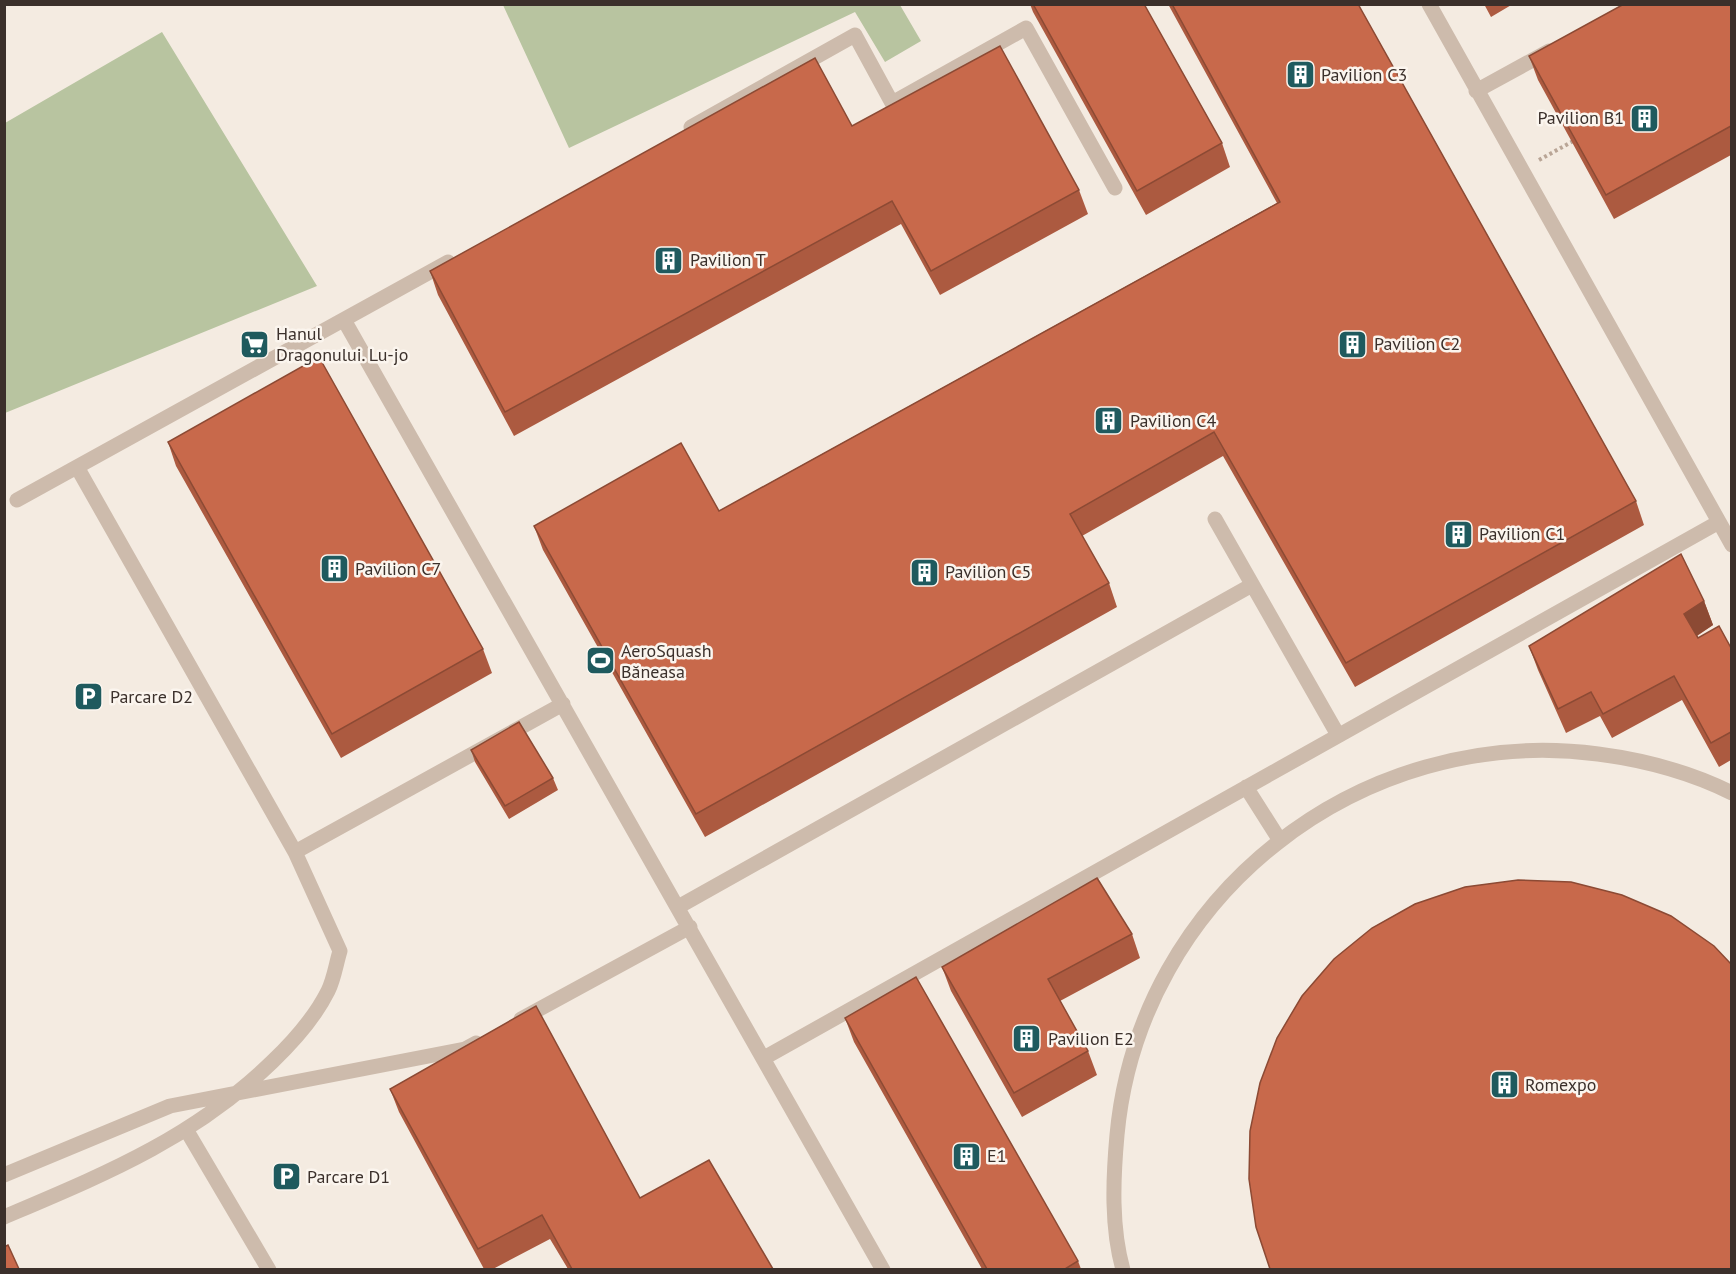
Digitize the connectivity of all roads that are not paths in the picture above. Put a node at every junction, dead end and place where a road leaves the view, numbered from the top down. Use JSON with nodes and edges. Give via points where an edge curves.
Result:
{"nodes":[{"id":1,"x":1429,"y":4,"type":"edge"},
{"id":2,"x":1560,"y":44,"type":"edge"},
{"id":3,"x":1476,"y":91,"type":"junction"},
{"id":4,"x":678,"y":134,"type":"edge"},
{"id":5,"x":1115,"y":188,"type":"dead end"},
{"id":6,"x":459,"y":256,"type":"edge"},
{"id":7,"x":344,"y":320,"type":"junction"},
{"id":8,"x":77,"y":467,"type":"junction"},
{"id":9,"x":17,"y":500,"type":"dead end"},
{"id":10,"x":1215,"y":519,"type":"dead end"},
{"id":11,"x":1719,"y":522,"type":"junction"},
{"id":12,"x":1731,"y":545,"type":"edge"},
{"id":13,"x":1252,"y":585,"type":"junction"},
{"id":14,"x":563,"y":704,"type":"junction"},
{"id":15,"x":1338,"y":735,"type":"junction"},
{"id":16,"x":1246,"y":787,"type":"junction"},
{"id":17,"x":1731,"y":793,"type":"edge"},
{"id":18,"x":1280,"y":839,"type":"junction"},
{"id":19,"x":295,"y":852,"type":"junction"},
{"id":20,"x":678,"y":907,"type":"junction"},
{"id":21,"x":690,"y":927,"type":"junction"},
{"id":22,"x":506,"y":1027,"type":"edge"},
{"id":23,"x":485,"y":1038,"type":"edge"},
{"id":24,"x":764,"y":1058,"type":"junction"},
{"id":25,"x":239,"y":1094,"type":"junction"},
{"id":26,"x":187,"y":1131,"type":"junction"},
{"id":27,"x":4,"y":1175,"type":"edge"},
{"id":28,"x":4,"y":1217,"type":"edge"},
{"id":29,"x":269,"y":1269,"type":"edge"},
{"id":30,"x":884,"y":1269,"type":"edge"},
{"id":31,"x":1123,"y":1269,"type":"edge"}],
"edges":[{"from":1,"to":3,"type":"lane"},
{"from":2,"to":3,"type":"lane"},
{"from":3,"to":11,"type":"lane"},
{"from":4,"to":5,"type":"lane","via":[[855,35],[892,103],[1026,28]]},
{"from":6,"to":7,"type":"lane"},
{"from":7,"to":8,"type":"lane"},
{"from":7,"to":14,"type":"lane"},
{"from":8,"to":9,"type":"lane"},
{"from":8,"to":19,"type":"lane"},
{"from":10,"to":13,"type":"lane"},
{"from":11,"to":12,"type":"lane"},
{"from":11,"to":15,"type":"lane"},
{"from":13,"to":15,"type":"lane"},
{"from":13,"to":20,"type":"lane"},
{"from":14,"to":19,"type":"lane"},
{"from":14,"to":20,"type":"lane"},
{"from":15,"to":16,"type":"lane"},
{"from":16,"to":18,"type":"lane"},
{"from":16,"to":24,"type":"lane"},
{"from":17,"to":18,"type":"lane","via":[[1708,781],[1636,759],[1562,749],[1486,753],[1413,769],[1343,798]]},
{"from":18,"to":31,"type":"lane","via":[[1215,902],[1176,956],[1141,1026],[1120,1101],[1113,1179]]},
{"from":19,"to":25,"type":"lane","via":[[340,951],[329,990],[302,1033]]},
{"from":20,"to":21,"type":"lane"},
{"from":21,"to":22,"type":"lane"},
{"from":21,"to":24,"type":"lane"},
{"from":23,"to":25,"type":"lane","via":[[465,1049]]},
{"from":24,"to":30,"type":"lane"},
{"from":25,"to":26,"type":"lane"},
{"from":25,"to":27,"type":"lane","via":[[170,1106]]},
{"from":26,"to":28,"type":"lane","via":[[99,1177]]},
{"from":26,"to":29,"type":"lane"}]}
